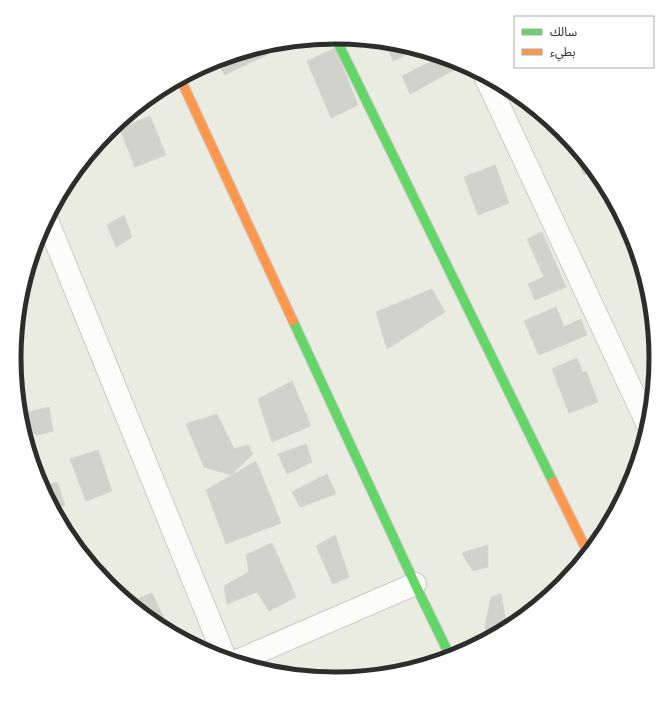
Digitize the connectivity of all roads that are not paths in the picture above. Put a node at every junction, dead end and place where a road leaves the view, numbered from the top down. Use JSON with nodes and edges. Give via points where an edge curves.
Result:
{"nodes":[{"id":1,"x":339,"y":44,"type":"edge"},
{"id":2,"x":183,"y":83,"type":"edge"},
{"id":3,"x":489,"y":84,"type":"edge"},
{"id":4,"x":49,"y":228,"type":"edge"},
{"id":5,"x":644,"y":415,"type":"edge"},
{"id":6,"x":585,"y":547,"type":"edge"},
{"id":7,"x":415,"y":584,"type":"junction"},
{"id":8,"x":222,"y":651,"type":"edge"},
{"id":9,"x":447,"y":651,"type":"edge"},
{"id":10,"x":243,"y":658,"type":"edge"}],
"edges":[{"from":1,"to":6,"type":"street"},
{"from":2,"to":7,"type":"street"},
{"from":3,"to":5,"type":"street"},
{"from":4,"to":8,"type":"street"},
{"from":7,"to":9,"type":"street"},
{"from":7,"to":10,"type":"street"}]}
